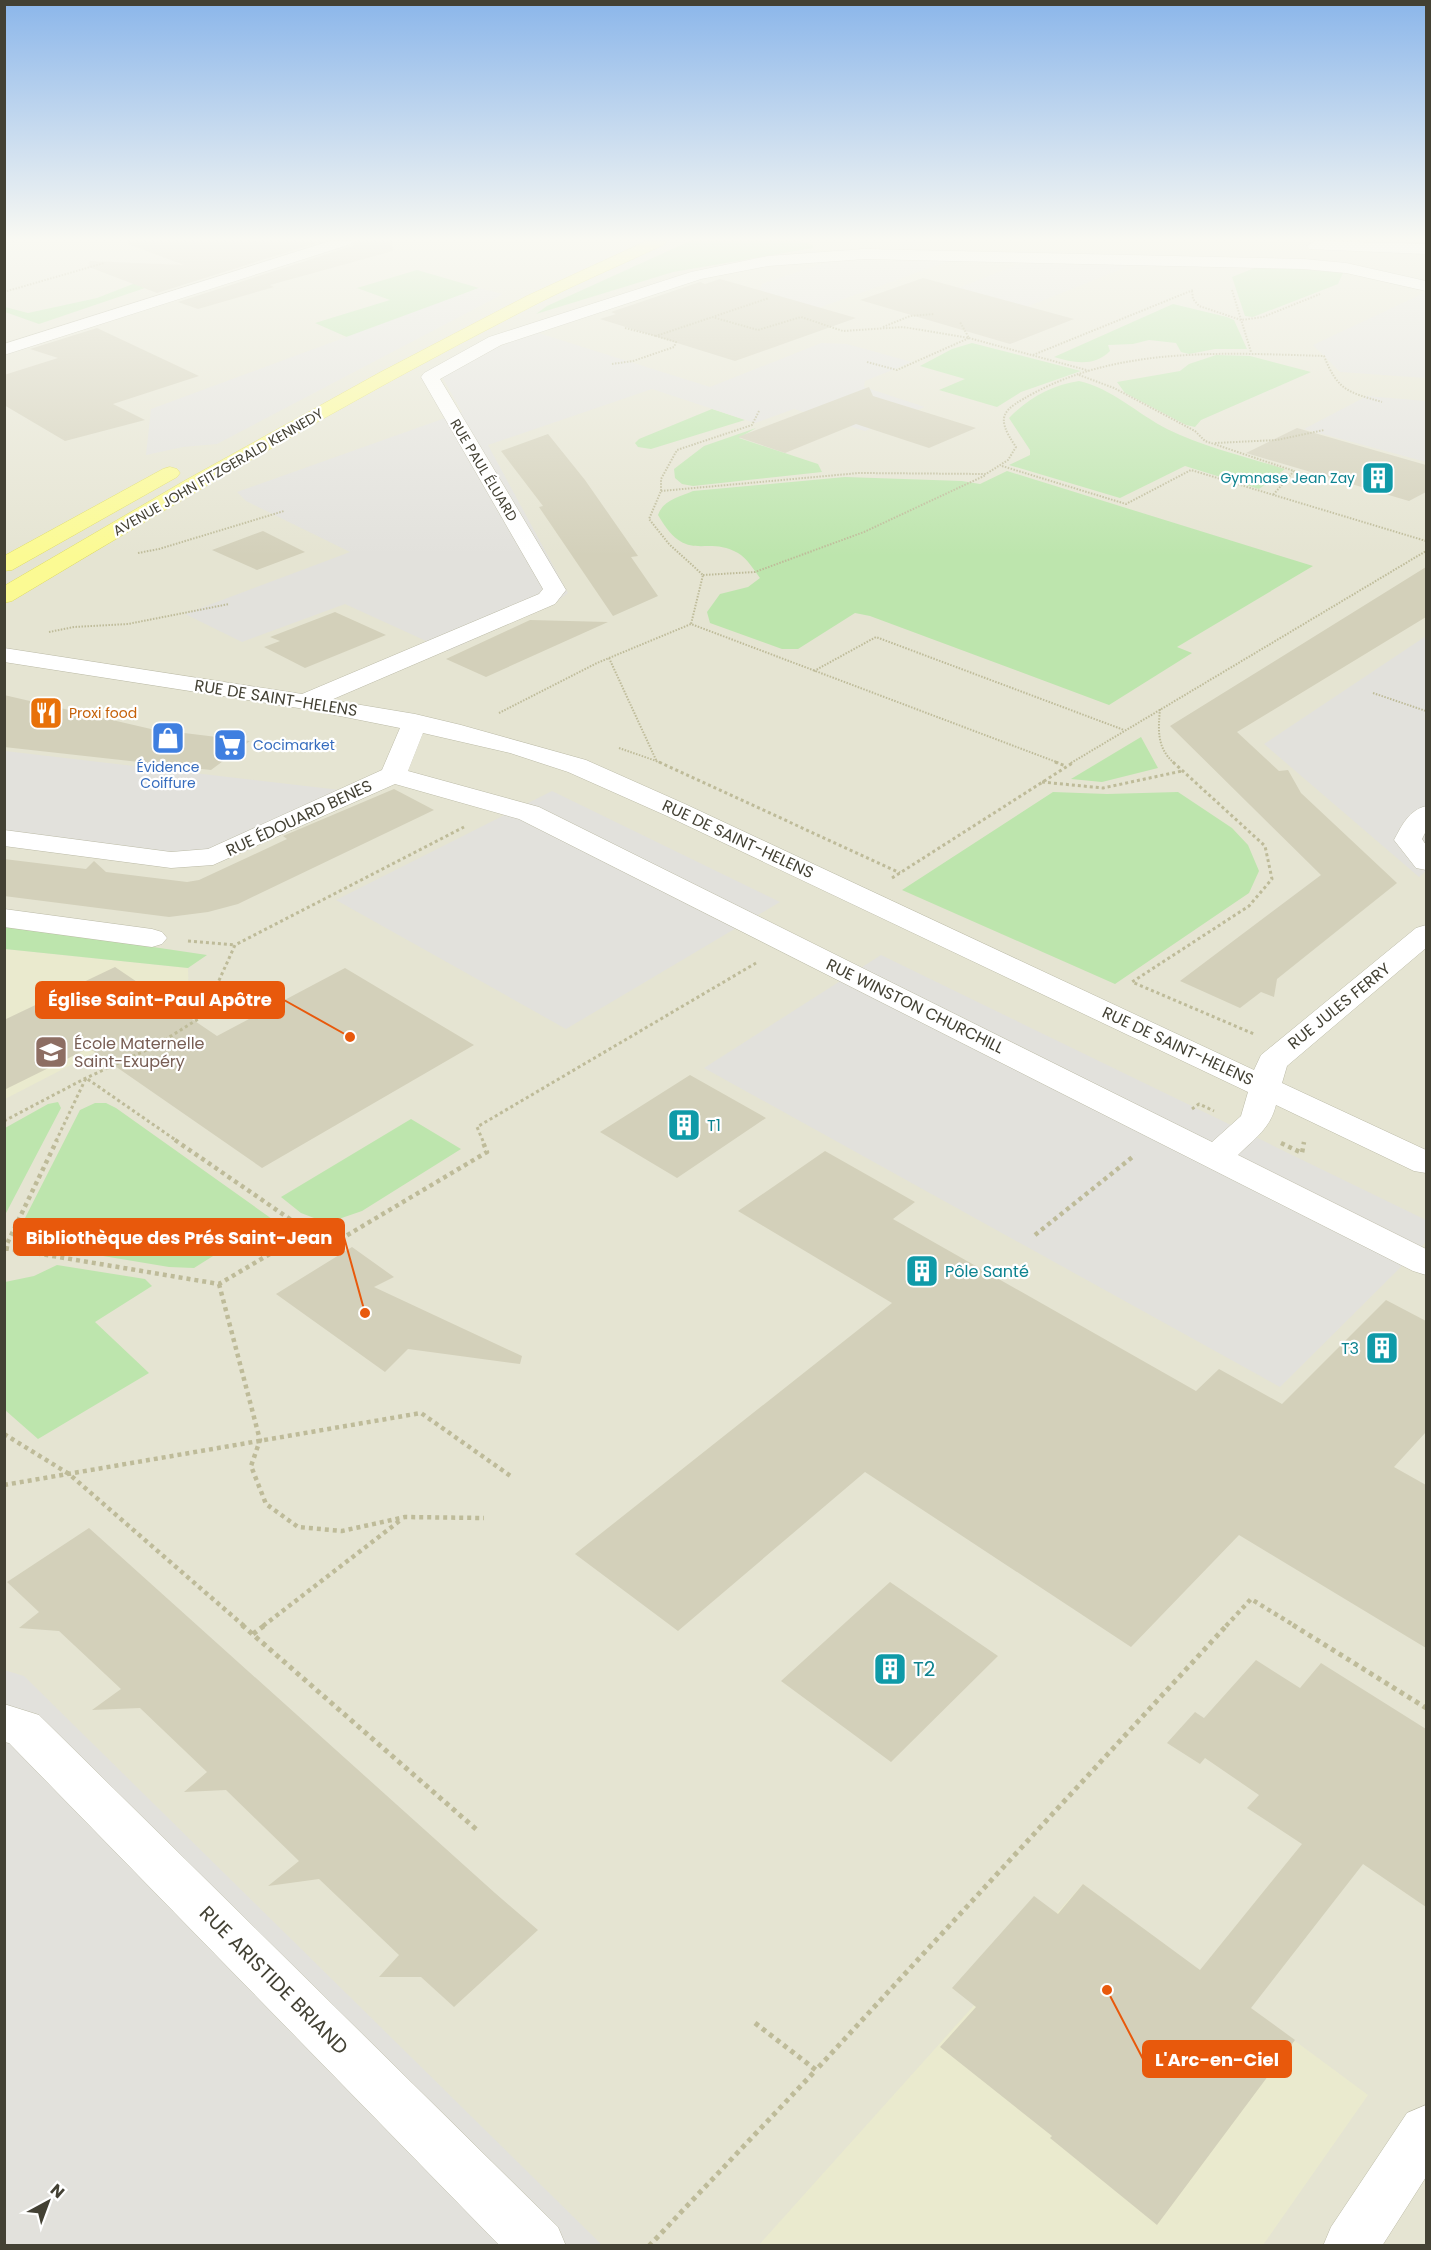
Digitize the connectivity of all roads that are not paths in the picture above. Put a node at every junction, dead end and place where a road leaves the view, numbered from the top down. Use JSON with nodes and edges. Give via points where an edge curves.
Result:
{"nodes":[{"id":1,"x":415,"y":346,"type":"edge"},
{"id":2,"x":444,"y":346,"type":"edge"},
{"id":3,"x":485,"y":346,"type":"edge"},
{"id":4,"x":236,"y":439,"type":"dead end"},
{"id":5,"x":183,"y":466,"type":"dead end"},
{"id":6,"x":4,"y":565,"type":"edge"},
{"id":7,"x":4,"y":596,"type":"edge"},
{"id":8,"x":4,"y":655,"type":"edge"},
{"id":9,"x":305,"y":702,"type":"junction"},
{"id":10,"x":415,"y":722,"type":"junction"},
{"id":11,"x":393,"y":775,"type":"junction"},
{"id":12,"x":1426,"y":814,"type":"edge"},
{"id":13,"x":4,"y":838,"type":"edge"},
{"id":14,"x":1426,"y":862,"type":"edge"},
{"id":15,"x":4,"y":918,"type":"edge"},
{"id":16,"x":152,"y":938,"type":"road end"},
{"id":17,"x":1423,"y":941,"type":"edge"},
{"id":18,"x":1264,"y":1086,"type":"junction"},
{"id":19,"x":1216,"y":1156,"type":"junction"},
{"id":20,"x":1426,"y":1163,"type":"edge"},
{"id":21,"x":1426,"y":1263,"type":"edge"},
{"id":22,"x":4,"y":1723,"type":"edge"},
{"id":23,"x":1426,"y":2131,"type":"edge"},
{"id":24,"x":539,"y":2246,"type":"edge"},
{"id":25,"x":1350,"y":2246,"type":"edge"}],
"edges":[{"from":1,"to":4,"type":"main road","name":"AVENUE JOHN FITZGERALD KENNEDY"},
{"from":2,"to":7,"type":"main road","name":"AVENUE JOHN FITZGERALD KENNEDY","via":[[246,454]]},
{"from":3,"to":9,"type":"street","name":"RUE PAUL ÉLUARD","via":[[430,377],[555,590],[547,599]]},
{"from":5,"to":6,"type":"main road","name":"AVENUE JOHN FITZGERALD KENNEDY"},
{"from":8,"to":9,"type":"street","name":"RUE DE SAINT-HELENS"},
{"from":9,"to":10,"type":"street","name":"RUE DE SAINT-HELENS"},
{"from":10,"to":11,"type":"street","name":"RUE ÉDOUARD BENES"},
{"from":10,"to":18,"type":"street","name":"RUE DE SAINT-HELENS","via":[[578,766]]},
{"from":11,"to":13,"type":"street","name":"RUE ÉDOUARD BENES","via":[[213,857],[171,860]]},
{"from":11,"to":19,"type":"street","name":"RUE WINSTON CHURCHILL","via":[[547,821]]},
{"from":12,"to":14,"type":"street","via":[[1408,840]]},
{"from":15,"to":16,"type":"street"},
{"from":17,"to":18,"type":"street","name":"RUE JULES FERRY","via":[[1287,1048],[1272,1062]]},
{"from":18,"to":19,"type":"street","name":"RUE JULES FERRY","via":[[1256,1120]]},
{"from":18,"to":20,"type":"street","name":"RUE DE SAINT-HELENS"},
{"from":19,"to":21,"type":"street","name":"RUE WINSTON CHURCHILL"},
{"from":22,"to":24,"type":"street","name":"RUE ARISTIDE BRIAND","via":[[23,1728]]},
{"from":23,"to":25,"type":"street"}]}
